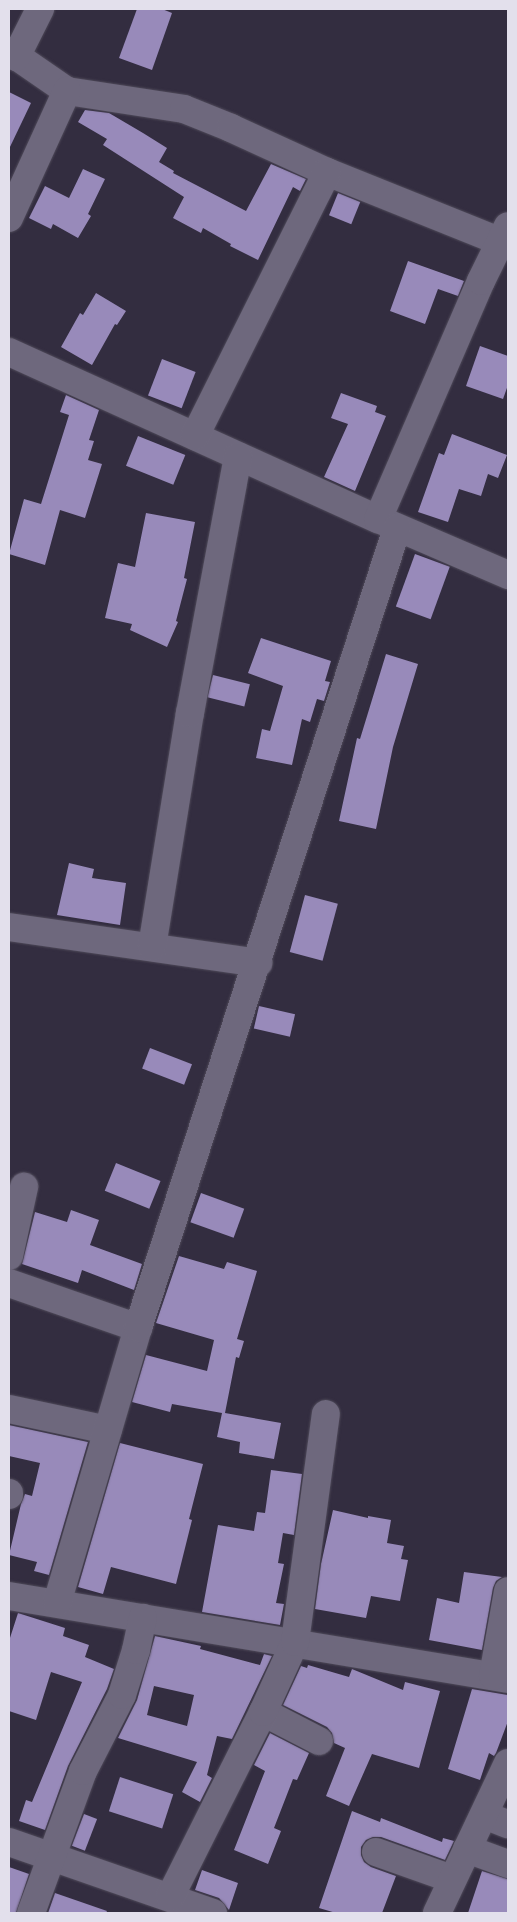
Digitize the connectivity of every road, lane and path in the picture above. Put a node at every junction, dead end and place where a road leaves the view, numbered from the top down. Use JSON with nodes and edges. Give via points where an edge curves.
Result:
{"nodes":[{"id":1,"x":40,"y":9,"type":"edge"},
{"id":2,"x":12,"y":54,"type":"edge"},
{"id":3,"x":66,"y":91,"type":"junction"},
{"id":4,"x":327,"y":172,"type":"junction"},
{"id":5,"x":9,"y":218,"type":"edge"},
{"id":6,"x":505,"y":233,"type":"edge"},
{"id":7,"x":9,"y":352,"type":"edge"},
{"id":8,"x":195,"y":436,"type":"junction"},
{"id":9,"x":238,"y":456,"type":"junction"},
{"id":10,"x":387,"y":523,"type":"junction"},
{"id":11,"x":508,"y":575,"type":"edge"},
{"id":12,"x":9,"y":927,"type":"edge"},
{"id":13,"x":152,"y":947,"type":"junction"},
{"id":14,"x":258,"y":962,"type":"junction"},
{"id":15,"x":24,"y":1187,"type":"dead end"},
{"id":16,"x":9,"y":1256,"type":"edge"},
{"id":17,"x":9,"y":1283,"type":"edge"},
{"id":18,"x":138,"y":1328,"type":"junction"},
{"id":19,"x":9,"y":1409,"type":"edge"},
{"id":20,"x":326,"y":1414,"type":"dead end"},
{"id":21,"x":108,"y":1430,"type":"junction"},
{"id":22,"x":508,"y":1590,"type":"edge"},
{"id":23,"x":10,"y":1602,"type":"edge"},
{"id":24,"x":57,"y":1603,"type":"junction"},
{"id":25,"x":143,"y":1618,"type":"junction"},
{"id":26,"x":295,"y":1642,"type":"junction"},
{"id":27,"x":501,"y":1678,"type":"edge"},
{"id":28,"x":263,"y":1712,"type":"junction"},
{"id":29,"x":319,"y":1741,"type":"dead end"},
{"id":30,"x":508,"y":1763,"type":"edge"},
{"id":31,"x":496,"y":1819,"type":"edge"},
{"id":32,"x":9,"y":1842,"type":"edge"},
{"id":33,"x":467,"y":1849,"type":"junction"},
{"id":34,"x":376,"y":1852,"type":"dead end"},
{"id":35,"x":50,"y":1856,"type":"junction"},
{"id":36,"x":508,"y":1864,"type":"edge"},
{"id":37,"x":452,"y":1879,"type":"junction"},
{"id":38,"x":170,"y":1897,"type":"junction"},
{"id":39,"x":31,"y":1913,"type":"edge"},
{"id":40,"x":213,"y":1913,"type":"edge"},
{"id":41,"x":437,"y":1913,"type":"edge"}],
"edges":[{"from":1,"to":2,"type":"street"},
{"from":2,"to":3,"type":"street"},
{"from":3,"to":4,"type":"street","via":[[184,109]]},
{"from":3,"to":5,"type":"street"},
{"from":4,"to":6,"type":"street"},
{"from":4,"to":8,"type":"street"},
{"from":6,"to":10,"type":"street","via":[[482,281]]},
{"from":7,"to":8,"type":"street"},
{"from":8,"to":9,"type":"street"},
{"from":9,"to":10,"type":"street"},
{"from":9,"to":13,"type":"street","via":[[190,713]]},
{"from":10,"to":11,"type":"street"},
{"from":10,"to":14,"type":"street"},
{"from":12,"to":13,"type":"street"},
{"from":13,"to":14,"type":"street"},
{"from":14,"to":18,"type":"street"},
{"from":15,"to":16,"type":"street"},
{"from":17,"to":18,"type":"street"},
{"from":18,"to":21,"type":"street"},
{"from":19,"to":21,"type":"street"},
{"from":20,"to":26,"type":"street"},
{"from":21,"to":24,"type":"street"},
{"from":22,"to":27,"type":"street"},
{"from":23,"to":24,"type":"street"},
{"from":24,"to":25,"type":"street"},
{"from":25,"to":26,"type":"street"},
{"from":25,"to":35,"type":"street","via":[[122,1696],[90,1755]]},
{"from":26,"to":27,"type":"street"},
{"from":26,"to":28,"type":"street"},
{"from":28,"to":29,"type":"street"},
{"from":28,"to":38,"type":"street"},
{"from":30,"to":31,"type":"street"},
{"from":31,"to":33,"type":"street"},
{"from":32,"to":35,"type":"street"},
{"from":33,"to":36,"type":"street"},
{"from":33,"to":37,"type":"street"},
{"from":34,"to":37,"type":"street"},
{"from":35,"to":38,"type":"street"},
{"from":35,"to":39,"type":"street"},
{"from":37,"to":41,"type":"street"},
{"from":38,"to":40,"type":"street"}]}
